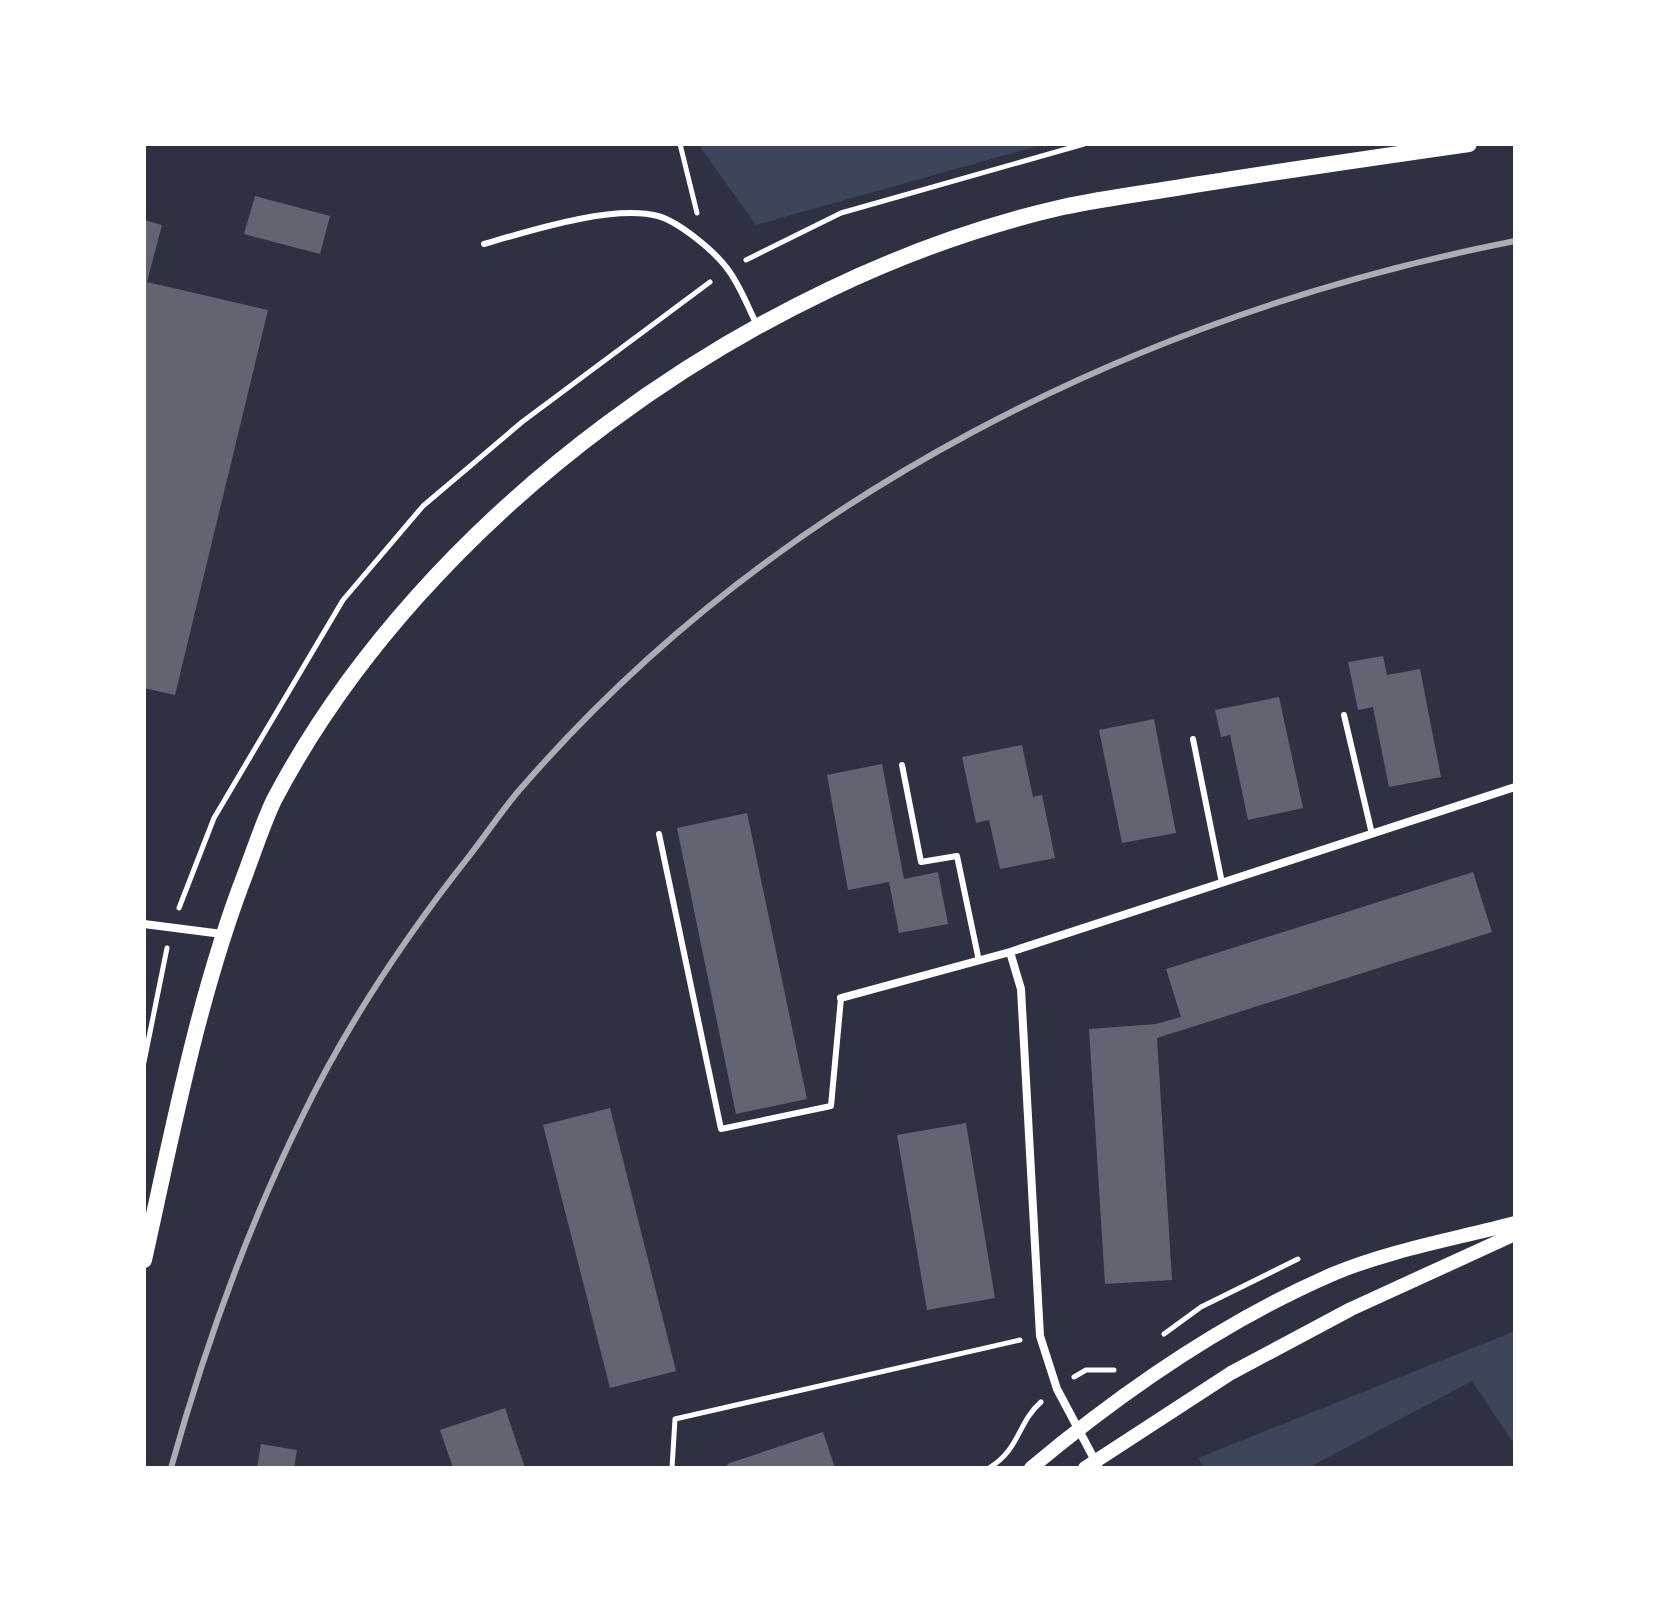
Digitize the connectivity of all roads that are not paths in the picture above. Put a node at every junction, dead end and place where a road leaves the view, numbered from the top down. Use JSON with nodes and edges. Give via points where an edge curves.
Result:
{"nodes":[{"id":1,"x":1469,"y":144,"type":"edge"},
{"id":2,"x":484,"y":244,"type":"dead end"},
{"id":3,"x":758,"y":327,"type":"junction"},
{"id":4,"x":1344,"y":715,"type":"dead end"},
{"id":5,"x":1193,"y":739,"type":"dead end"},
{"id":6,"x":902,"y":765,"type":"dead end"},
{"id":7,"x":1515,"y":787,"type":"edge"},
{"id":8,"x":659,"y":834,"type":"dead end"},
{"id":9,"x":1372,"y":834,"type":"junction"},
{"id":10,"x":1222,"y":883,"type":"junction"},
{"id":11,"x":144,"y":924,"type":"edge"},
{"id":12,"x":222,"y":934,"type":"junction"},
{"id":13,"x":1010,"y":952,"type":"junction"},
{"id":14,"x":979,"y":961,"type":"junction"},
{"id":15,"x":841,"y":998,"type":"joint"},
{"id":16,"x":1515,"y":1223,"type":"edge"},
{"id":17,"x":1515,"y":1234,"type":"edge"},
{"id":18,"x":144,"y":1260,"type":"edge"},
{"id":19,"x":1078,"y":1428,"type":"junction"},
{"id":20,"x":1093,"y":1466,"type":"edge"},
{"id":21,"x":1031,"y":1468,"type":"edge"}],
"edges":[{"from":1,"to":3,"type":"main road","via":[[1062,207],[937,243]]},
{"from":2,"to":3,"type":"lane","via":[[560,222],[659,216],[704,243],[728,269]]},
{"from":3,"to":12,"type":"main road","via":[[613,420],[522,492],[421,592],[337,693],[272,804]]},
{"from":4,"to":9,"type":"lane"},
{"from":5,"to":10,"type":"lane"},
{"from":6,"to":14,"type":"lane","via":[[921,862],[957,856]]},
{"from":7,"to":9,"type":"street"},
{"from":8,"to":15,"type":"lane","via":[[721,1129],[831,1106]]},
{"from":9,"to":10,"type":"street"},
{"from":10,"to":13,"type":"street"},
{"from":11,"to":12,"type":"street"},
{"from":12,"to":18,"type":"main road"},
{"from":13,"to":14,"type":"street"},
{"from":13,"to":19,"type":"street","via":[[1021,989],[1040,1336],[1057,1389]]},
{"from":14,"to":15,"type":"street"},
{"from":16,"to":19,"type":"street","via":[[1335,1274],[1214,1334]]},
{"from":17,"to":20,"type":"street","via":[[1231,1373]]},
{"from":19,"to":20,"type":"street"},
{"from":19,"to":21,"type":"street"}]}
